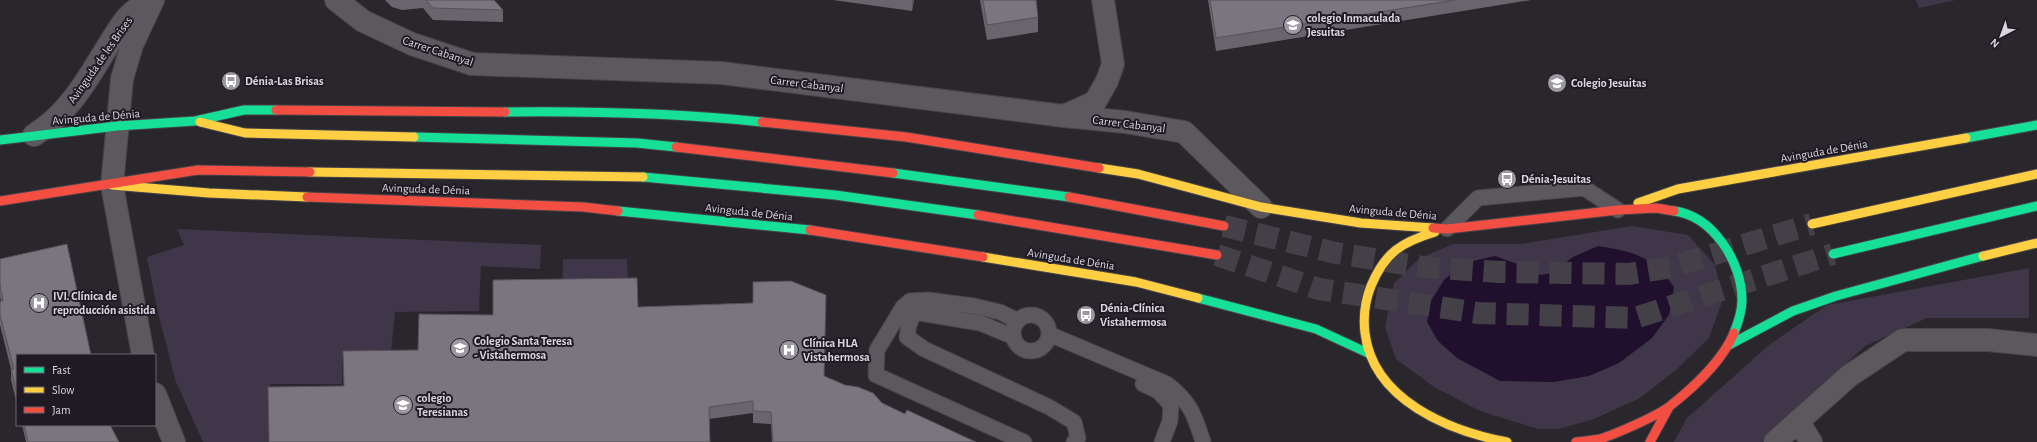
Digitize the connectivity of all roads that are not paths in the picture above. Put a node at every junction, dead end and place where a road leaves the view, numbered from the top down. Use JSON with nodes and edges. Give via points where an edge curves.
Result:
{"nodes":[{"id":1,"x":149,"y":0,"type":"edge"},
{"id":2,"x":154,"y":0,"type":"edge"},
{"id":3,"x":336,"y":0,"type":"edge"},
{"id":4,"x":1103,"y":0,"type":"edge"},
{"id":5,"x":1064,"y":116,"type":"junction"},
{"id":6,"x":194,"y":121,"type":"junction"},
{"id":7,"x":2037,"y":125,"type":"edge"},
{"id":8,"x":117,"y":126,"type":"junction"},
{"id":9,"x":34,"y":135,"type":"junction"},
{"id":10,"x":0,"y":140,"type":"edge"},
{"id":11,"x":2037,"y":174,"type":"edge"},
{"id":12,"x":112,"y":185,"type":"junction"},
{"id":13,"x":0,"y":201,"type":"edge"},
{"id":14,"x":2037,"y":206,"type":"edge"},
{"id":15,"x":1261,"y":207,"type":"junction"},
{"id":16,"x":1618,"y":210,"type":"junction"},
{"id":17,"x":1812,"y":224,"type":"tunnel mouth"},
{"id":18,"x":1224,"y":226,"type":"tunnel mouth"},
{"id":19,"x":1447,"y":229,"type":"junction"},
{"id":20,"x":2037,"y":243,"type":"edge"},
{"id":21,"x":1832,"y":254,"type":"tunnel mouth"},
{"id":22,"x":1217,"y":255,"type":"tunnel mouth"},
{"id":23,"x":1018,"y":321,"type":"junction"},
{"id":24,"x":1014,"y":337,"type":"junction"},
{"id":25,"x":1048,"y":339,"type":"junction"},
{"id":26,"x":1729,"y":345,"type":"junction"},
{"id":27,"x":2037,"y":345,"type":"edge"},
{"id":28,"x":143,"y":354,"type":"edge"},
{"id":29,"x":1370,"y":354,"type":"junction"},
{"id":30,"x":156,"y":397,"type":"edge"},
{"id":31,"x":1669,"y":407,"type":"junction"},
{"id":32,"x":1798,"y":421,"type":"junction"},
{"id":33,"x":1472,"y":438,"type":"edge"},
{"id":34,"x":174,"y":442,"type":"edge"},
{"id":35,"x":1024,"y":442,"type":"edge"},
{"id":36,"x":1074,"y":442,"type":"edge"},
{"id":37,"x":1162,"y":442,"type":"edge"},
{"id":38,"x":1203,"y":442,"type":"edge"},
{"id":39,"x":1507,"y":442,"type":"edge"},
{"id":40,"x":1576,"y":442,"type":"edge"},
{"id":41,"x":1650,"y":442,"type":"edge"},
{"id":42,"x":1775,"y":442,"type":"edge"},
{"id":43,"x":1811,"y":442,"type":"edge"}],
"edges":[{"from":1,"to":9,"type":"street","name":"Avinguda de les Brises","via":[[126,19],[72,103],[47,127]]},
{"from":2,"to":8,"type":"street","name":"Avinguda de les Brises","via":[[132,46],[124,72]]},
{"from":3,"to":5,"type":"street","name":"Carrer Cabanyal","via":[[363,21],[412,44],[472,64],[722,73]]},
{"from":4,"to":5,"type":"street","via":[[1113,64],[1095,102]]},
{"from":5,"to":15,"type":"street","name":"Carrer Cabanyal","via":[[1125,122],[1184,132]]},
{"from":6,"to":8,"type":"main road","name":"Avinguda de Dénia"},
{"from":6,"to":15,"type":"main road","name":"Avinguda de Dénia","via":[[244,110],[474,113],[586,111],[717,117],[906,137],[1130,173]]},
{"from":6,"to":18,"type":"main road","name":"Avinguda de Dénia","via":[[245,134],[637,143],[938,178],[1082,199]]},
{"from":7,"to":16,"type":"main road","name":"Avinguda de Dénia","via":[[1678,189]]},
{"from":8,"to":9,"type":"main road","name":"Avinguda de Dénia"},
{"from":8,"to":12,"type":"street","name":"Avinguda de les Brises"},
{"from":9,"to":10,"type":"main road","name":"Avinguda de Dénia"},
{"from":11,"to":17,"type":"main road"},
{"from":12,"to":13,"type":"main road","name":"Avinguda de Dénia"},
{"from":12,"to":22,"type":"main road","name":"Avinguda de Dénia","via":[[198,170],[649,177],[835,195],[1028,222]]},
{"from":12,"to":28,"type":"street","name":"Avinguda de les Brises"},
{"from":12,"to":29,"type":"main road","name":"Avinguda de Dénia","via":[[210,193],[583,207],[822,231],[1136,282],[1316,329]]},
{"from":14,"to":21,"type":"main road"},
{"from":15,"to":19,"type":"main road","name":"Avinguda de Dénia","via":[[1361,223]]},
{"from":16,"to":19,"type":"main road","name":"Avinguda de Dénia"},
{"from":16,"to":19,"type":"lane","via":[[1584,188],[1478,198]]},
{"from":16,"to":26,"type":"main road","name":"Avinguda de Dénia","via":[[1656,208],[1684,212],[1704,224],[1721,239],[1739,276],[1742,301],[1738,323]]},
{"from":19,"to":29,"type":"main road","name":"Avinguda de Dénia","via":[[1403,244],[1378,270],[1364,301],[1364,335]]},
{"from":20,"to":26,"type":"main road","name":"Avinguda de Dénia","via":[[1836,296],[1793,311]]},
{"from":23,"to":24,"type":"lane"},
{"from":23,"to":25,"type":"lane","via":[[1029,315],[1046,322]]},
{"from":23,"to":35,"type":"lane","via":[[1000,312],[974,306],[928,300],[910,301],[903,307],[877,350],[876,375]]},
{"from":24,"to":25,"type":"lane","via":[[1020,347],[1031,351],[1042,348]]},
{"from":24,"to":36,"type":"lane","via":[[980,323],[914,312],[907,337],[924,349],[1049,407],[1074,422],[1078,438]]},
{"from":25,"to":37,"type":"lane","via":[[1158,391],[1171,405],[1170,421]]},
{"from":25,"to":38,"type":"lane","via":[[1168,384],[1182,395],[1197,422]]},
{"from":26,"to":31,"type":"main road","name":"Avinguda de Dénia","via":[[1710,368]]},
{"from":27,"to":32,"type":"street","via":[[1988,340],[1903,340],[1849,376]]},
{"from":29,"to":33,"type":"main road","name":"Avinguda de Dénia","via":[[1389,384],[1408,401],[1428,415]]},
{"from":30,"to":34,"type":"street"},
{"from":31,"to":40,"type":"main road","name":"Avinguda de Dénia","via":[[1602,438]]},
{"from":31,"to":41,"type":"main road"},
{"from":32,"to":42,"type":"street"},
{"from":32,"to":43,"type":"street"},
{"from":33,"to":39,"type":"main road","name":"Avinguda de Dénia"}]}
